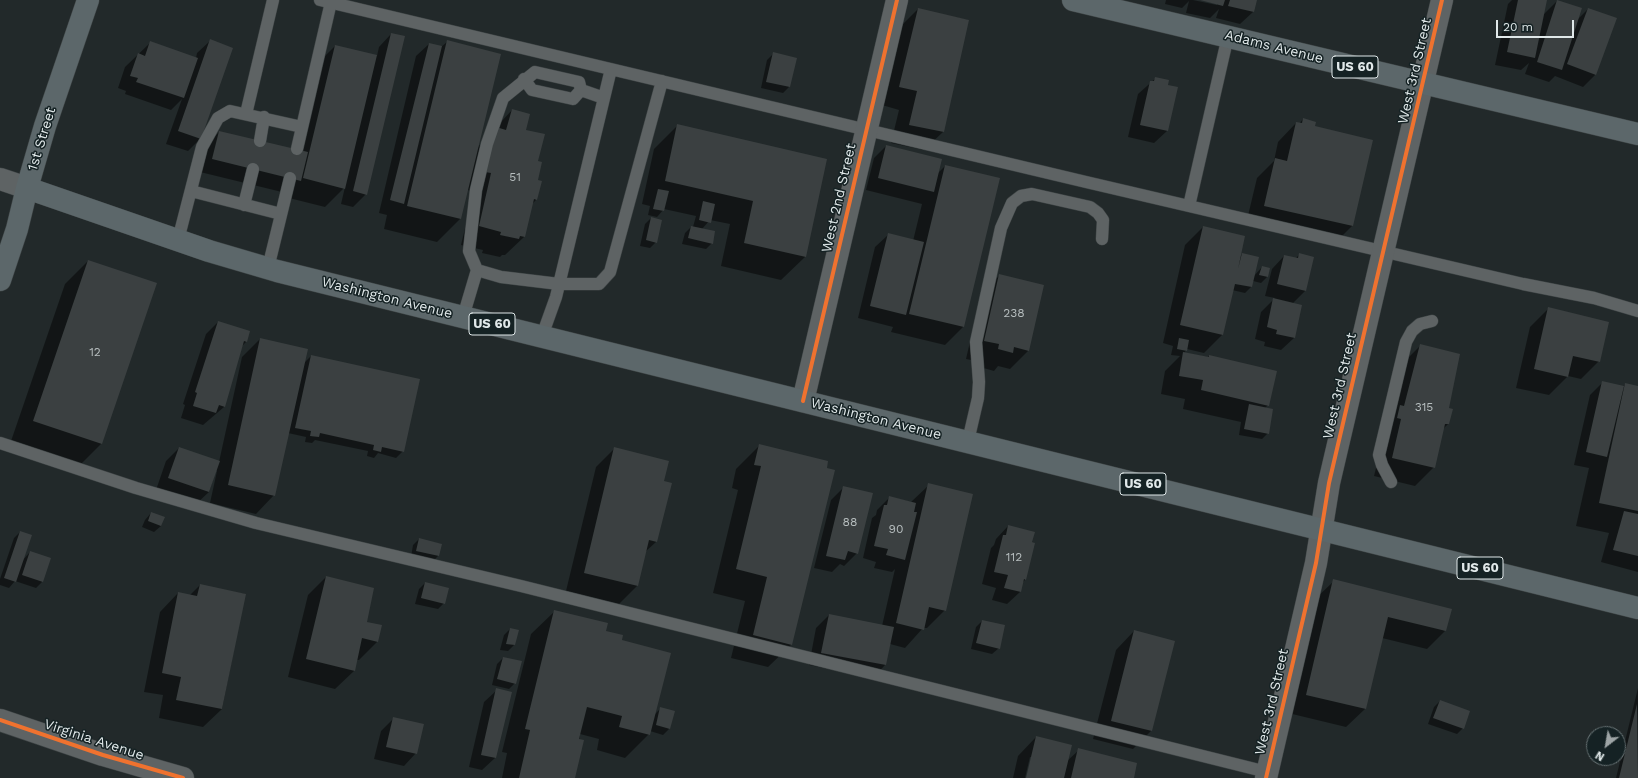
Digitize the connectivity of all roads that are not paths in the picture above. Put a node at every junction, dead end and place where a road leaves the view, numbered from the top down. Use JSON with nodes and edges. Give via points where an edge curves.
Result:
{"nodes":[{"id":1,"x":88,"y":0,"type":"edge"},
{"id":2,"x":272,"y":0,"type":"edge"},
{"id":3,"x":896,"y":0,"type":"edge"},
{"id":4,"x":1073,"y":0,"type":"edge"},
{"id":5,"x":1442,"y":0,"type":"edge"},
{"id":6,"x":326,"y":1,"type":"edge"},
{"id":7,"x":1228,"y":36,"type":"junction"},
{"id":8,"x":611,"y":69,"type":"junction"},
{"id":9,"x":524,"y":79,"type":"junction"},
{"id":10,"x":662,"y":81,"type":"junction"},
{"id":11,"x":1424,"y":83,"type":"junction"},
{"id":12,"x":581,"y":90,"type":"junction"},
{"id":13,"x":604,"y":98,"type":"junction"},
{"id":14,"x":246,"y":114,"type":"junction"},
{"id":15,"x":264,"y":118,"type":"junction"},
{"id":16,"x":302,"y":127,"type":"junction"},
{"id":17,"x":866,"y":129,"type":"junction"},
{"id":18,"x":1638,"y":134,"type":"edge"},
{"id":19,"x":260,"y":140,"type":"dead end"},
{"id":20,"x":297,"y":150,"type":"dead end"},
{"id":21,"x":252,"y":169,"type":"dead end"},
{"id":22,"x":290,"y":178,"type":"dead end"},
{"id":23,"x":0,"y":179,"type":"edge"},
{"id":24,"x":27,"y":188,"type":"junction"},
{"id":25,"x":191,"y":191,"type":"junction"},
{"id":26,"x":244,"y":205,"type":"junction"},
{"id":27,"x":1189,"y":206,"type":"junction"},
{"id":28,"x":281,"y":214,"type":"junction"},
{"id":29,"x":1102,"y":239,"type":"dead end"},
{"id":30,"x":178,"y":240,"type":"junction"},
{"id":31,"x":1383,"y":251,"type":"junction"},
{"id":32,"x":268,"y":268,"type":"junction"},
{"id":33,"x":478,"y":270,"type":"junction"},
{"id":34,"x":0,"y":280,"type":"edge"},
{"id":35,"x":558,"y":284,"type":"junction"},
{"id":36,"x":1638,"y":311,"type":"edge"},
{"id":37,"x":463,"y":316,"type":"junction"},
{"id":38,"x":1432,"y":321,"type":"dead end"},
{"id":39,"x":542,"y":336,"type":"junction"},
{"id":40,"x":803,"y":401,"type":"junction"},
{"id":41,"x":968,"y":441,"type":"junction"},
{"id":42,"x":0,"y":443,"type":"edge"},
{"id":43,"x":1391,"y":482,"type":"dead end"},
{"id":44,"x":1322,"y":528,"type":"junction"},
{"id":45,"x":1638,"y":608,"type":"edge"},
{"id":46,"x":0,"y":720,"type":"edge"},
{"id":47,"x":1267,"y":775,"type":"edge"},
{"id":48,"x":183,"y":778,"type":"edge"}],
"edges":[{"from":1,"to":24,"type":"main road","name":"1st Street","via":[[45,126]]},
{"from":2,"to":14,"type":"lane"},
{"from":3,"to":17,"type":"street","name":"West 2nd Street"},
{"from":4,"to":7,"type":"main road","name":"Adams Avenue","number":"US 60"},
{"from":5,"to":11,"type":"street","name":"West 3rd Street"},
{"from":6,"to":8,"type":"lane"},
{"from":6,"to":16,"type":"lane"},
{"from":7,"to":11,"type":"main road","name":"Adams Avenue","number":"US 60"},
{"from":7,"to":27,"type":"lane"},
{"from":8,"to":10,"type":"lane"},
{"from":8,"to":13,"type":"lane"},
{"from":9,"to":12,"type":"lane","via":[[535,72],[579,82]]},
{"from":9,"to":12,"type":"lane","via":[[532,90],[573,99]]},
{"from":9,"to":33,"type":"lane","via":[[503,98],[487,144],[476,190],[469,252]]},
{"from":10,"to":17,"type":"lane"},
{"from":10,"to":35,"type":"lane","via":[[610,272],[599,284]]},
{"from":11,"to":18,"type":"main road","name":"Adams Avenue","number":"US 60"},
{"from":11,"to":31,"type":"street","name":"West 3rd Street"},
{"from":12,"to":13,"type":"lane"},
{"from":13,"to":35,"type":"lane"},
{"from":14,"to":15,"type":"lane"},
{"from":14,"to":25,"type":"lane","via":[[230,111],[218,118],[202,146]]},
{"from":15,"to":16,"type":"lane"},
{"from":15,"to":19,"type":"lane"},
{"from":16,"to":20,"type":"lane"},
{"from":17,"to":27,"type":"lane"},
{"from":17,"to":40,"type":"street","name":"West 2nd Street"},
{"from":21,"to":26,"type":"lane"},
{"from":22,"to":28,"type":"lane"},
{"from":23,"to":24,"type":"street"},
{"from":24,"to":30,"type":"main road","name":"Washington Avenue","number":"US 60"},
{"from":24,"to":34,"type":"main road","name":"1st Street","via":[[17,230]]},
{"from":25,"to":26,"type":"lane"},
{"from":25,"to":30,"type":"lane"},
{"from":26,"to":28,"type":"lane"},
{"from":27,"to":31,"type":"lane"},
{"from":28,"to":32,"type":"lane"},
{"from":29,"to":41,"type":"lane","via":[[1103,220],[1090,207],[1032,194],[1021,196],[1012,203],[1001,228],[976,342],[978,398]]},
{"from":30,"to":32,"type":"main road","name":"Washington Avenue","number":"US 60"},
{"from":31,"to":36,"type":"lane","via":[[1594,298]]},
{"from":31,"to":44,"type":"street","name":"West 3rd Street","via":[[1329,483]]},
{"from":32,"to":37,"type":"main road","name":"Washington Avenue","number":"US 60"},
{"from":33,"to":35,"type":"lane","via":[[500,277]]},
{"from":33,"to":37,"type":"lane"},
{"from":35,"to":39,"type":"lane"},
{"from":37,"to":39,"type":"main road","name":"Washington Avenue","number":"US 60"},
{"from":38,"to":43,"type":"lane","via":[[1420,324],[1412,331],[1406,342],[1379,455]]},
{"from":39,"to":40,"type":"main road","name":"Washington Avenue","number":"US 60"},
{"from":40,"to":41,"type":"main road","name":"Washington Avenue","number":"US 60"},
{"from":41,"to":44,"type":"main road","name":"Washington Avenue","number":"US 60"},
{"from":42,"to":47,"type":"lane","via":[[136,488],[256,523],[521,586]]},
{"from":44,"to":45,"type":"main road","name":"Washington Avenue","number":"US 60"},
{"from":44,"to":47,"type":"street","name":"West 3rd Street"},
{"from":46,"to":48,"type":"street","name":"Virginia Avenue","via":[[103,755]]}]}
